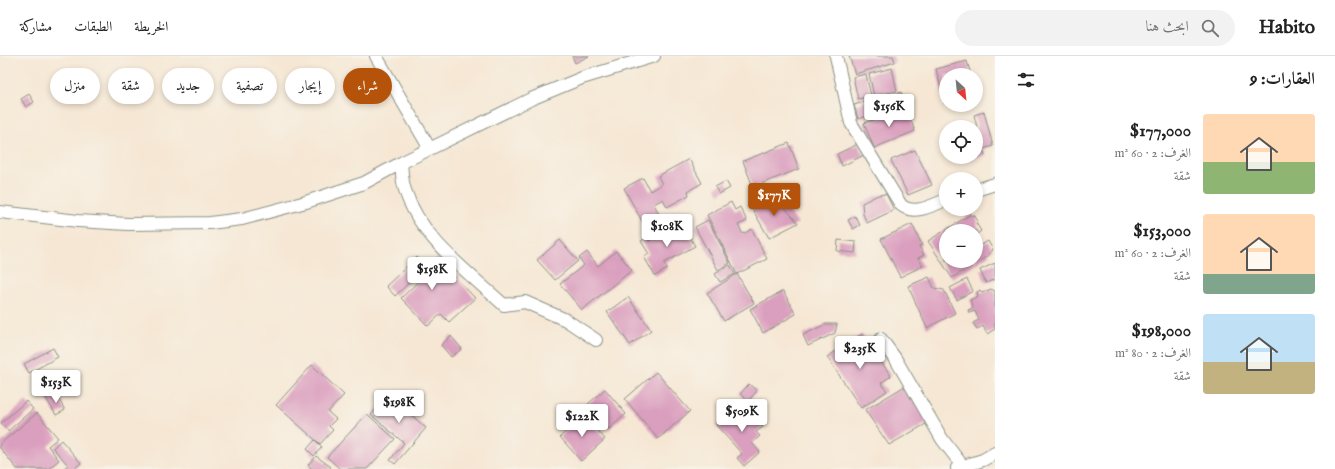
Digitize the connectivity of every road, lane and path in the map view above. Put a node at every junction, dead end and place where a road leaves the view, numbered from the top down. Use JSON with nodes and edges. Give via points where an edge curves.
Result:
{"nodes":[{"id":1,"x":376,"y":56,"type":"edge"},
{"id":2,"x":654,"y":56,"type":"edge"},
{"id":3,"x":836,"y":56,"type":"edge"},
{"id":4,"x":430,"y":149,"type":"junction"},
{"id":5,"x":401,"y":163,"type":"junction"},
{"id":6,"x":995,"y":184,"type":"edge"},
{"id":7,"x":983,"y":188,"type":"edge"},
{"id":8,"x":939,"y":202,"type":"edge"},
{"id":9,"x":0,"y":212,"type":"edge"},
{"id":10,"x":881,"y":339,"type":"dead end"},
{"id":11,"x":596,"y":340,"type":"dead end"},
{"id":12,"x":995,"y":453,"type":"edge"},
{"id":13,"x":961,"y":468,"type":"edge"}],
"edges":[{"from":1,"to":4,"type":"street"},
{"from":2,"to":4,"type":"street","via":[[621,64],[567,84]]},
{"from":3,"to":8,"type":"street","via":[[851,123],[901,206],[914,211]]},
{"from":4,"to":5,"type":"street"},
{"from":5,"to":9,"type":"street","via":[[364,183],[306,202],[242,219],[210,223],[128,224]]},
{"from":5,"to":11,"type":"street","via":[[404,190],[426,232],[504,306],[525,302],[566,320]]},
{"from":6,"to":7,"type":"street"},
{"from":10,"to":13,"type":"street"},
{"from":12,"to":13,"type":"street"}]}
